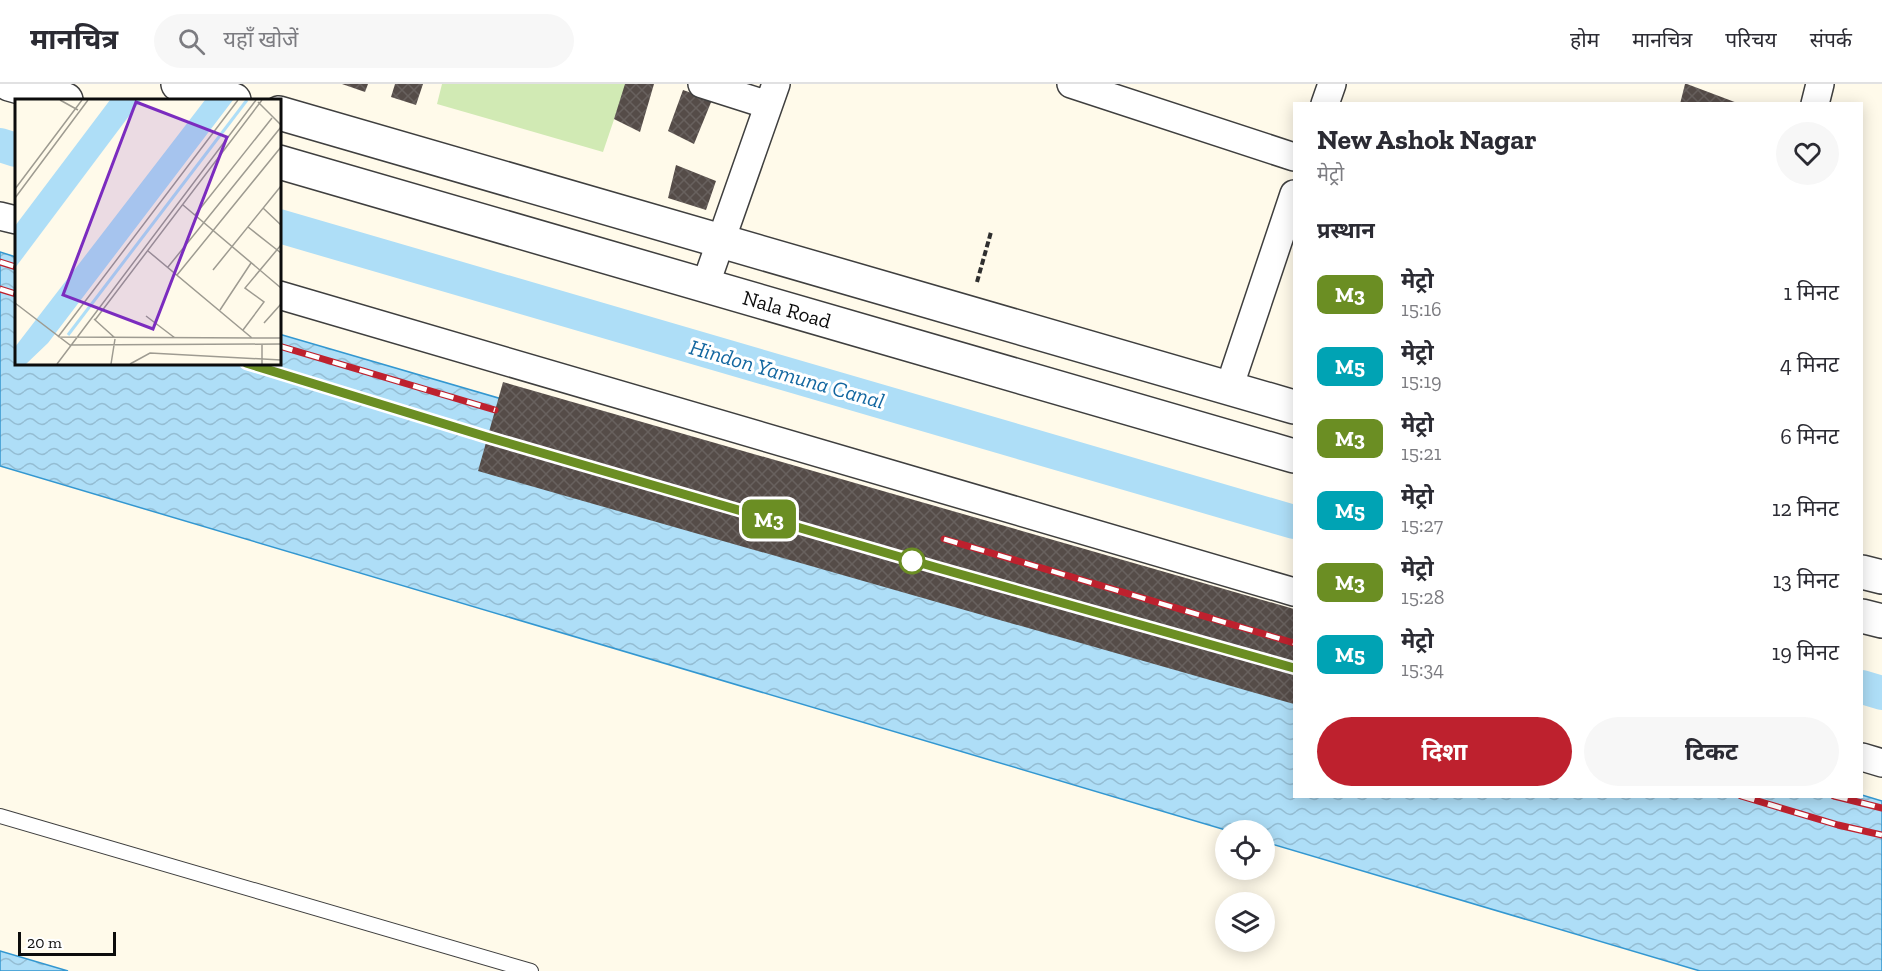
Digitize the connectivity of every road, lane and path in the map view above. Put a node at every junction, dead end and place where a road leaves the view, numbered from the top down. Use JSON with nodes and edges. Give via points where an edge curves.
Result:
{"nodes":[{"id":1,"x":9,"y":84,"type":"edge"},
{"id":2,"x":702,"y":84,"type":"edge"},
{"id":3,"x":1071,"y":84,"type":"edge"},
{"id":4,"x":1332,"y":84,"type":"edge"},
{"id":5,"x":1820,"y":84,"type":"edge"},
{"id":6,"x":772,"y":94,"type":"edge"},
{"id":7,"x":62,"y":99,"type":"edge"},
{"id":8,"x":1326,"y":102,"type":"edge"},
{"id":9,"x":1816,"y":102,"type":"edge"},
{"id":10,"x":280,"y":113,"type":"edge"},
{"id":11,"x":1293,"y":158,"type":"edge"},
{"id":12,"x":280,"y":162,"type":"edge"},
{"id":13,"x":1293,"y":197,"type":"edge"},
{"id":14,"x":0,"y":216,"type":"edge"},
{"id":15,"x":15,"y":220,"type":"edge"},
{"id":16,"x":991,"y":232,"type":"dead end"},
{"id":17,"x":721,"y":240,"type":"junction"},
{"id":18,"x":705,"y":286,"type":"junction"},
{"id":19,"x":280,"y":296,"type":"edge"},
{"id":20,"x":969,"y":312,"type":"junction"},
{"id":21,"x":1177,"y":373,"type":"junction"},
{"id":22,"x":1229,"y":388,"type":"junction"},
{"id":23,"x":1293,"y":406,"type":"edge"},
{"id":24,"x":1163,"y":418,"type":"junction"},
{"id":25,"x":1293,"y":456,"type":"edge"},
{"id":26,"x":1863,"y":572,"type":"edge"},
{"id":27,"x":1882,"y":578,"type":"edge"},
{"id":28,"x":1293,"y":592,"type":"edge"},
{"id":29,"x":1863,"y":616,"type":"edge"},
{"id":30,"x":1882,"y":621,"type":"edge"},
{"id":31,"x":1863,"y":757,"type":"edge"},
{"id":32,"x":1882,"y":763,"type":"edge"},
{"id":33,"x":0,"y":816,"type":"edge"},
{"id":34,"x":531,"y":971,"type":"edge"}],
"edges":[{"from":1,"to":7,"type":"street"},
{"from":2,"to":6,"type":"street"},
{"from":3,"to":11,"type":"street"},
{"from":4,"to":8,"type":"street"},
{"from":5,"to":9,"type":"street"},
{"from":6,"to":17,"type":"street"},
{"from":10,"to":17,"type":"street"},
{"from":12,"to":18,"type":"street","name":"Nala Road"},
{"from":13,"to":22,"type":"street"},
{"from":14,"to":15,"type":"street"},
{"from":16,"to":20,"type":"path"},
{"from":17,"to":18,"type":"street"},
{"from":17,"to":20,"type":"street"},
{"from":18,"to":24,"type":"street","name":"Nala Road"},
{"from":19,"to":28,"type":"street"},
{"from":20,"to":21,"type":"street"},
{"from":21,"to":22,"type":"street"},
{"from":21,"to":24,"type":"street"},
{"from":22,"to":23,"type":"street"},
{"from":24,"to":25,"type":"street","name":"Nala Road"},
{"from":26,"to":27,"type":"street"},
{"from":29,"to":30,"type":"street"},
{"from":31,"to":32,"type":"street"},
{"from":33,"to":34,"type":"lane"}]}
